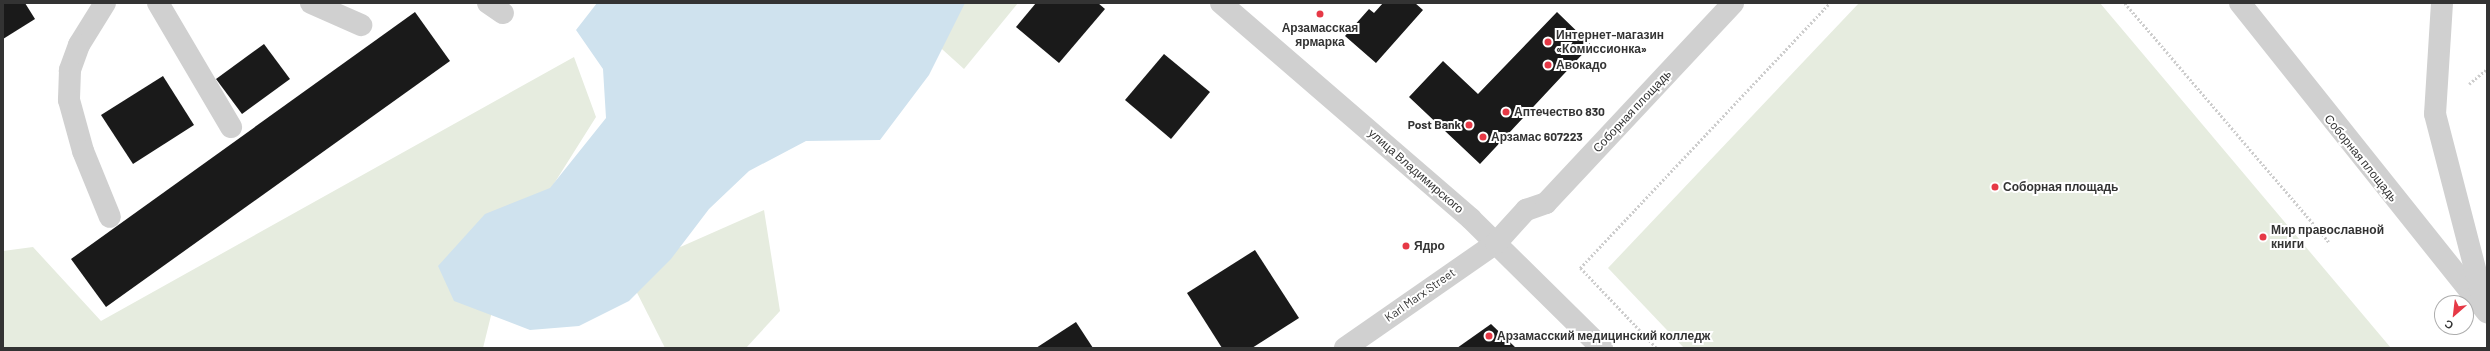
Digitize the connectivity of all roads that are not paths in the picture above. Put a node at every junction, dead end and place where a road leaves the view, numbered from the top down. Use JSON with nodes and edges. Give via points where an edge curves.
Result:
{"nodes":[{"id":1,"x":105,"y":3,"type":"edge"},
{"id":2,"x":158,"y":3,"type":"edge"},
{"id":3,"x":311,"y":3,"type":"edge"},
{"id":4,"x":1221,"y":3,"type":"edge"},
{"id":5,"x":1720,"y":3,"type":"edge"},
{"id":6,"x":1733,"y":3,"type":"edge"},
{"id":7,"x":2240,"y":3,"type":"edge"},
{"id":8,"x":2442,"y":3,"type":"edge"},
{"id":9,"x":361,"y":25,"type":"dead end"},
{"id":10,"x":231,"y":128,"type":"dead end"},
{"id":11,"x":1526,"y":210,"type":"junction"},
{"id":12,"x":110,"y":217,"type":"dead end"},
{"id":13,"x":1496,"y":243,"type":"junction"},
{"id":14,"x":2486,"y":311,"type":"edge"},
{"id":15,"x":1345,"y":348,"type":"edge"},
{"id":16,"x":1602,"y":348,"type":"edge"}],
"edges":[{"from":1,"to":12,"type":"street","via":[[79,45],[70,70],[69,100],[83,151]]},
{"from":2,"to":10,"type":"street"},
{"from":3,"to":9,"type":"street"},
{"from":4,"to":13,"type":"street","name":"улица Владимирского"},
{"from":5,"to":11,"type":"street","name":"Соборная площадь"},
{"from":6,"to":11,"type":"street","name":"Соборная площадь","via":[[1546,203]]},
{"from":7,"to":14,"type":"street","name":"Соборная площадь"},
{"from":8,"to":14,"type":"street","name":"Соборная площадь","via":[[2435,114]]},
{"from":11,"to":13,"type":"street","name":"Соборная площадь"},
{"from":13,"to":15,"type":"street","name":"Karl Marx Street"},
{"from":13,"to":16,"type":"street","name":"улица Владимирского"}]}
